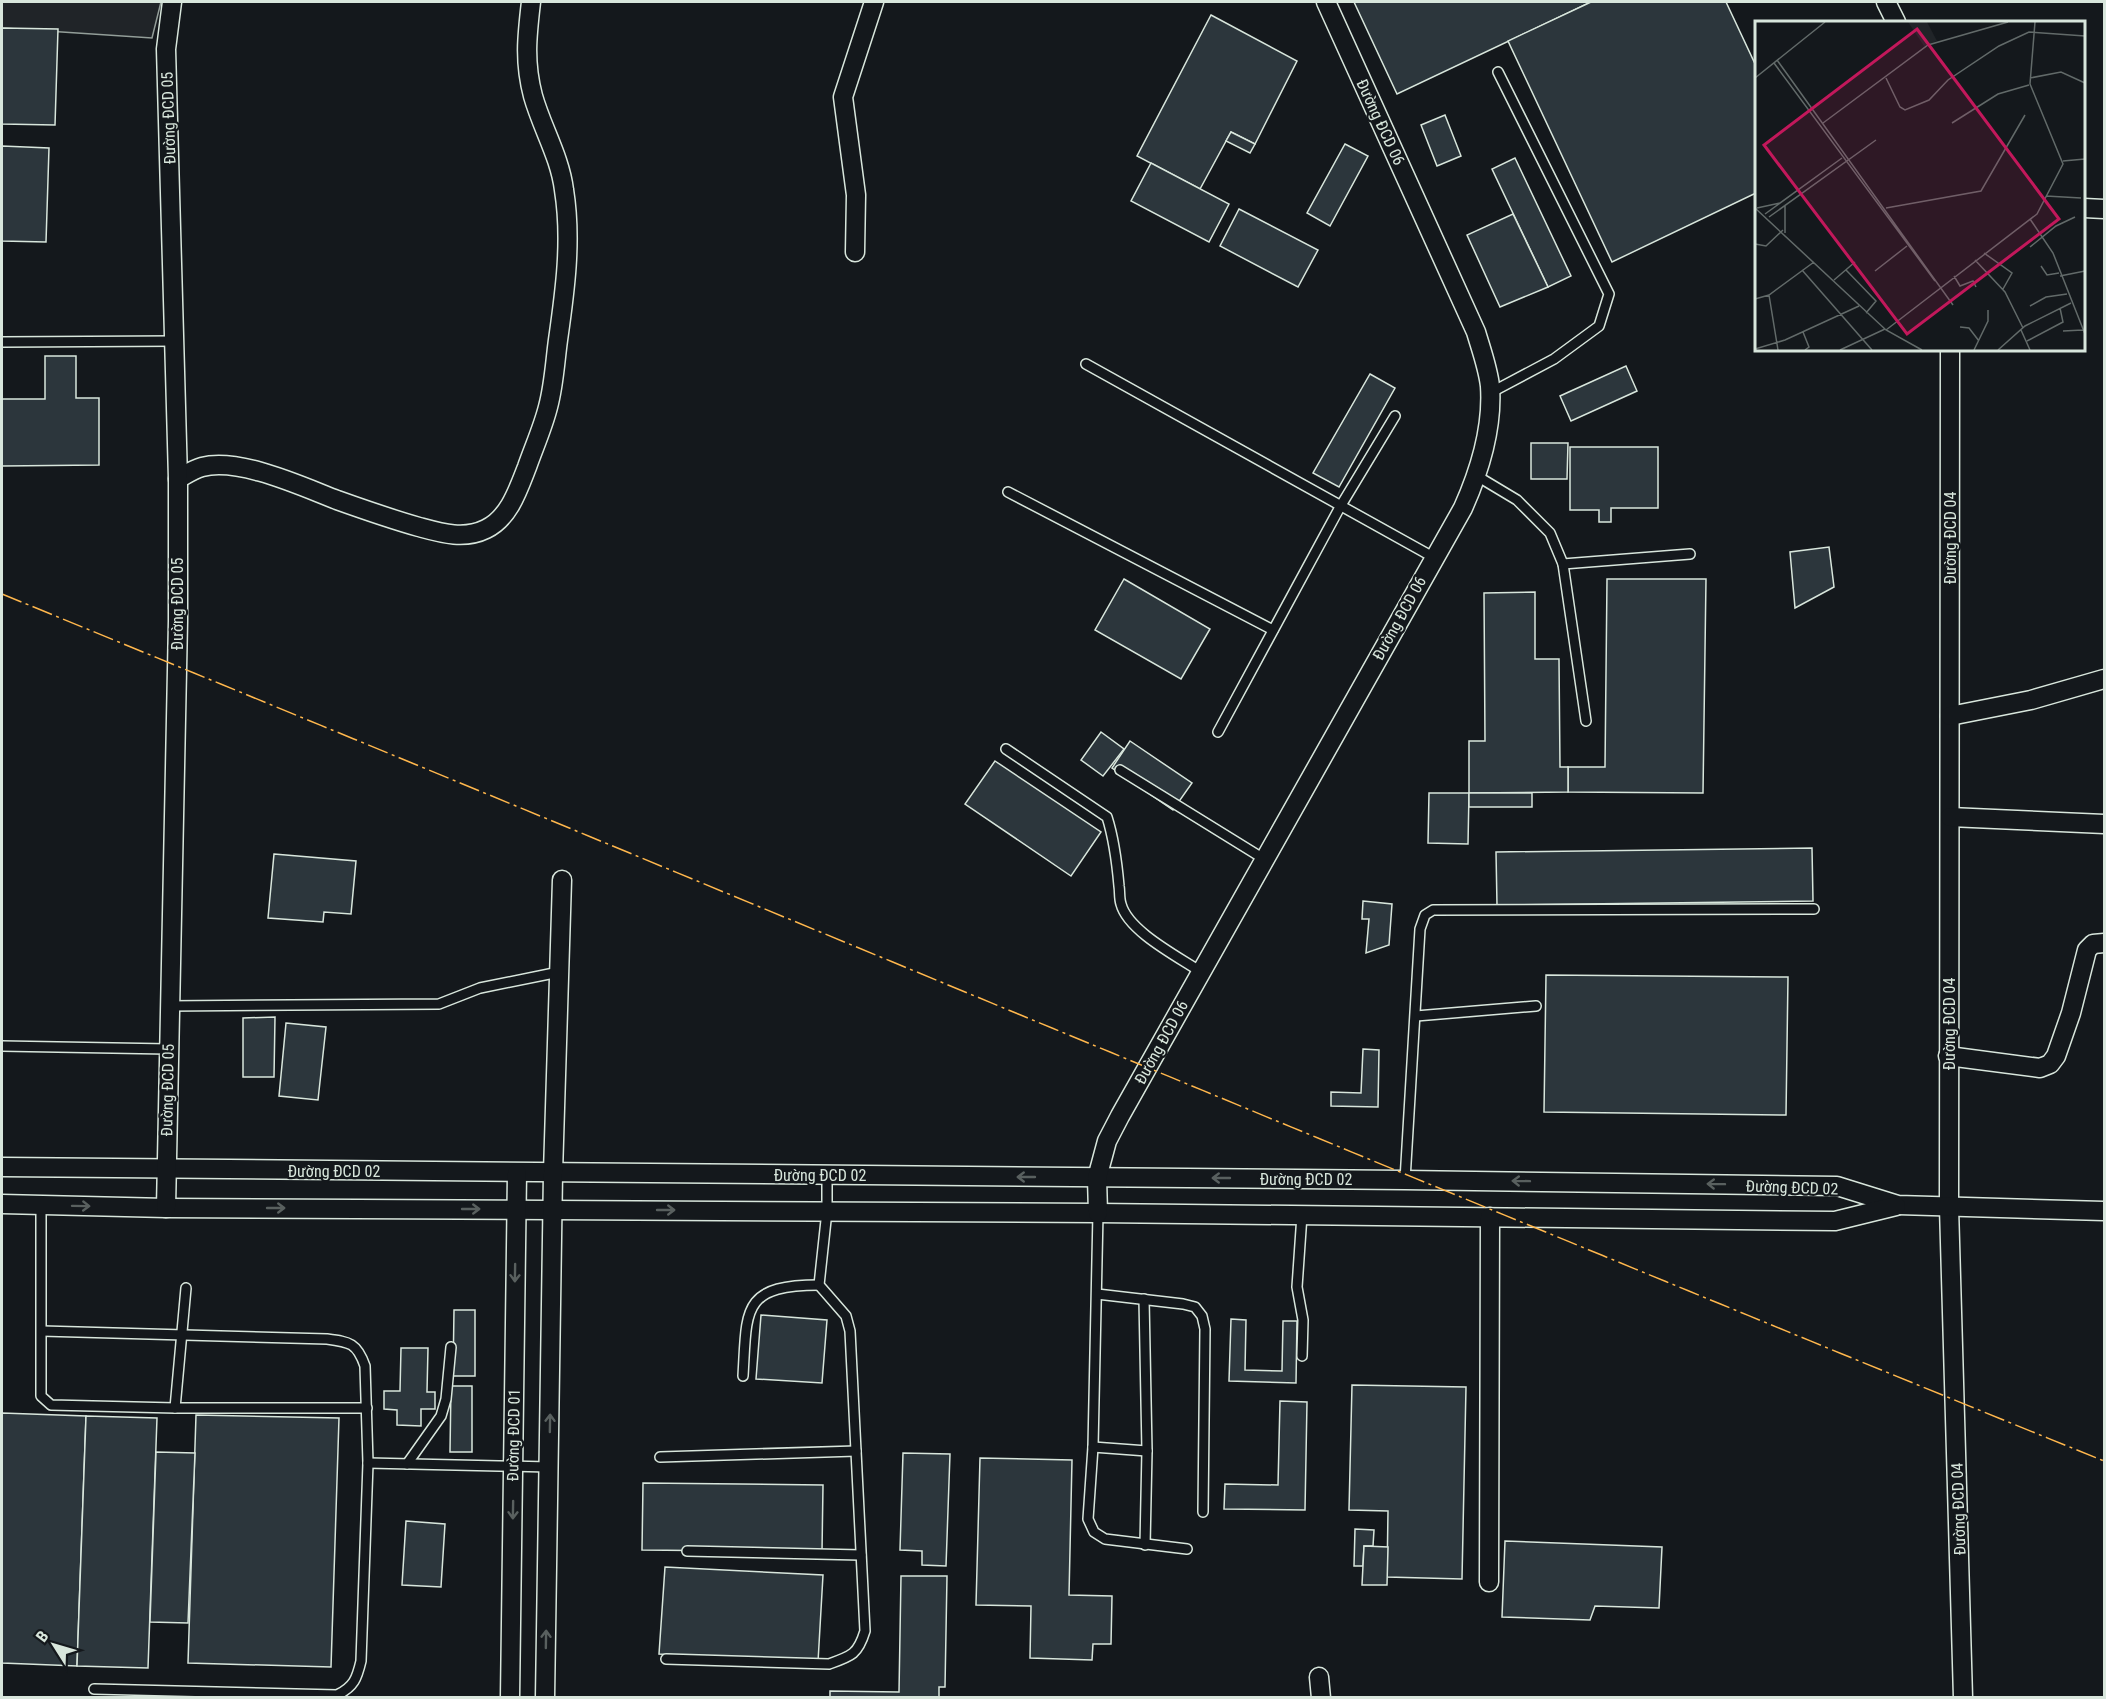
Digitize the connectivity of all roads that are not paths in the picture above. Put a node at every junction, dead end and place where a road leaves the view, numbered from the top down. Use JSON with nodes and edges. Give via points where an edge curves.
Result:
{"nodes":[{"id":1,"x":172,"y":2,"type":"edge"},
{"id":2,"x":531,"y":2,"type":"edge"},
{"id":3,"x":874,"y":2,"type":"edge"},
{"id":4,"x":1326,"y":2,"type":"edge"},
{"id":5,"x":1886,"y":2,"type":"edge"},
{"id":6,"x":1896,"y":21,"type":"edge"},
{"id":7,"x":1498,"y":72,"type":"dead end"},
{"id":8,"x":2085,"y":208,"type":"edge"},
{"id":9,"x":2104,"y":209,"type":"edge"},
{"id":10,"x":855,"y":252,"type":"dead end"},
{"id":11,"x":175,"y":341,"type":"junction"},
{"id":12,"x":2,"y":342,"type":"edge"},
{"id":13,"x":1950,"y":351,"type":"edge"},
{"id":14,"x":1086,"y":364,"type":"dead end"},
{"id":15,"x":1490,"y":393,"type":"junction"},
{"id":16,"x":1395,"y":416,"type":"dead end"},
{"id":17,"x":1477,"y":477,"type":"junction"},
{"id":18,"x":178,"y":479,"type":"junction"},
{"id":19,"x":1008,"y":492,"type":"dead end"},
{"id":20,"x":1340,"y":507,"type":"junction"},
{"id":21,"x":1690,"y":554,"type":"dead end"},
{"id":22,"x":1434,"y":558,"type":"junction"},
{"id":23,"x":1563,"y":564,"type":"junction"},
{"id":24,"x":1273,"y":630,"type":"junction"},
{"id":25,"x":2104,"y":679,"type":"edge"},
{"id":26,"x":1950,"y":716,"type":"junction"},
{"id":27,"x":1586,"y":721,"type":"dead end"},
{"id":28,"x":1218,"y":732,"type":"dead end"},
{"id":29,"x":1006,"y":748,"type":"dead end"},
{"id":30,"x":1120,"y":770,"type":"dead end"},
{"id":31,"x":1950,"y":817,"type":"junction"},
{"id":32,"x":2104,"y":824,"type":"edge"},
{"id":33,"x":1264,"y":859,"type":"junction"},
{"id":34,"x":562,"y":880,"type":"dead end"},
{"id":35,"x":1814,"y":909,"type":"dead end"},
{"id":36,"x":2104,"y":943,"type":"edge"},
{"id":37,"x":559,"y":972,"type":"junction"},
{"id":38,"x":1201,"y":972,"type":"junction"},
{"id":39,"x":169,"y":1006,"type":"junction"},
{"id":40,"x":1536,"y":1006,"type":"dead end"},
{"id":41,"x":1416,"y":1016,"type":"junction"},
{"id":42,"x":2,"y":1046,"type":"edge"},
{"id":43,"x":168,"y":1049,"type":"junction"},
{"id":44,"x":1948,"y":1056,"type":"junction"},
{"id":45,"x":2,"y":1167,"type":"edge"},
{"id":46,"x":166,"y":1170,"type":"junction"},
{"id":47,"x":517,"y":1173,"type":"junction"},
{"id":48,"x":553,"y":1173,"type":"junction"},
{"id":49,"x":827,"y":1176,"type":"junction"},
{"id":50,"x":1097,"y":1178,"type":"junction"},
{"id":51,"x":1405,"y":1180,"type":"junction"},
{"id":52,"x":2,"y":1204,"type":"edge"},
{"id":53,"x":41,"y":1205,"type":"junction"},
{"id":54,"x":1898,"y":1205,"type":"junction"},
{"id":55,"x":1949,"y":1207,"type":"junction"},
{"id":56,"x":166,"y":1208,"type":"junction"},
{"id":57,"x":516,"y":1210,"type":"junction"},
{"id":58,"x":553,"y":1210,"type":"junction"},
{"id":59,"x":827,"y":1211,"type":"junction"},
{"id":60,"x":2104,"y":1211,"type":"edge"},
{"id":61,"x":1098,"y":1213,"type":"junction"},
{"id":62,"x":1302,"y":1215,"type":"junction"},
{"id":63,"x":1490,"y":1217,"type":"junction"},
{"id":64,"x":819,"y":1285,"type":"junction"},
{"id":65,"x":186,"y":1288,"type":"dead end"},
{"id":66,"x":1097,"y":1294,"type":"junction"},
{"id":67,"x":1144,"y":1299,"type":"junction"},
{"id":68,"x":42,"y":1331,"type":"junction"},
{"id":69,"x":181,"y":1335,"type":"junction"},
{"id":70,"x":452,"y":1347,"type":"dead end"},
{"id":71,"x":1302,"y":1356,"type":"dead end"},
{"id":72,"x":743,"y":1376,"type":"dead end"},
{"id":73,"x":175,"y":1408,"type":"junction"},
{"id":74,"x":367,"y":1408,"type":"junction"},
{"id":75,"x":1093,"y":1447,"type":"junction"},
{"id":76,"x":856,"y":1451,"type":"junction"},
{"id":77,"x":1147,"y":1451,"type":"junction"},
{"id":78,"x":660,"y":1457,"type":"dead end"},
{"id":79,"x":368,"y":1464,"type":"junction"},
{"id":80,"x":407,"y":1464,"type":"junction"},
{"id":81,"x":513,"y":1465,"type":"junction"},
{"id":82,"x":549,"y":1467,"type":"junction"},
{"id":83,"x":1203,"y":1512,"type":"dead end"},
{"id":84,"x":1145,"y":1545,"type":"junction"},
{"id":85,"x":1187,"y":1549,"type":"dead end"},
{"id":86,"x":687,"y":1551,"type":"dead end"},
{"id":87,"x":861,"y":1555,"type":"junction"},
{"id":88,"x":1489,"y":1582,"type":"dead end"},
{"id":89,"x":666,"y":1659,"type":"dead end"},
{"id":90,"x":1319,"y":1677,"type":"dead end"},
{"id":91,"x":94,"y":1689,"type":"dead end"},
{"id":92,"x":510,"y":1698,"type":"edge"},
{"id":93,"x":545,"y":1698,"type":"edge"},
{"id":94,"x":1321,"y":1698,"type":"edge"},
{"id":95,"x":1963,"y":1698,"type":"edge"}],
"edges":[{"from":1,"to":11,"type":"street","name":"Đường ĐCD 05","via":[[166,49]]},
{"from":2,"to":18,"type":"street","via":[[525,49],[528,72],[561,171],[567,250],[548,406],[507,512],[484,530],[457,535],[387,518],[245,469],[202,466]]},
{"from":3,"to":10,"type":"street","via":[[843,97],[856,195]]},
{"from":4,"to":15,"type":"street","name":"Đường ĐCD 06","via":[[1476,332]]},
{"from":5,"to":6,"type":"street"},
{"from":7,"to":15,"type":"lane","via":[[1609,294],[1599,326],[1554,359]]},
{"from":8,"to":9,"type":"street"},
{"from":11,"to":12,"type":"lane"},
{"from":11,"to":18,"type":"street","name":"Đường ĐCD 05"},
{"from":13,"to":26,"type":"street","name":"Đường ĐCD 04"},
{"from":14,"to":20,"type":"lane"},
{"from":15,"to":17,"type":"street","name":"Đường ĐCD 06","via":[[1486,440]]},
{"from":16,"to":20,"type":"lane"},
{"from":17,"to":22,"type":"street","name":"Đường ĐCD 06"},
{"from":17,"to":23,"type":"lane","via":[[1532,513],[1550,533]]},
{"from":18,"to":39,"type":"street","name":"Đường ĐCD 05"},
{"from":19,"to":24,"type":"lane"},
{"from":20,"to":22,"type":"lane"},
{"from":20,"to":24,"type":"lane"},
{"from":21,"to":23,"type":"lane"},
{"from":22,"to":33,"type":"street","name":"Đường ĐCD 06"},
{"from":23,"to":27,"type":"lane"},
{"from":24,"to":28,"type":"lane"},
{"from":25,"to":26,"type":"street","via":[[2031,700]]},
{"from":26,"to":31,"type":"street","name":"Đường ĐCD 04"},
{"from":29,"to":38,"type":"lane","via":[[1107,817],[1125,915],[1135,928]]},
{"from":30,"to":33,"type":"lane"},
{"from":31,"to":32,"type":"street"},
{"from":31,"to":44,"type":"street","name":"Đường ĐCD 04"},
{"from":33,"to":38,"type":"street","name":"Đường ĐCD 06"},
{"from":34,"to":37,"type":"street"},
{"from":35,"to":41,"type":"lane","via":[[1433,910],[1425,915],[1420,929]]},
{"from":36,"to":44,"type":"street","via":[[2093,944],[2087,950],[2067,1023],[2050,1064],[2040,1068]]},
{"from":37,"to":39,"type":"lane","via":[[480,988],[439,1004]]},
{"from":37,"to":48,"type":"street"},
{"from":38,"to":50,"type":"street","name":"Đường ĐCD 06","via":[[1107,1141]]},
{"from":39,"to":43,"type":"street","name":"Đường ĐCD 05"},
{"from":40,"to":41,"type":"lane"},
{"from":41,"to":51,"type":"lane"},
{"from":42,"to":43,"type":"lane"},
{"from":43,"to":46,"type":"street","name":"Đường ĐCD 05"},
{"from":44,"to":55,"type":"street","name":"Đường ĐCD 04"},
{"from":45,"to":46,"type":"street","name":"Đường ĐCD 02"},
{"from":46,"to":47,"type":"street","name":"Đường ĐCD 02"},
{"from":46,"to":56,"type":"street","name":"Đường ĐCD 05"},
{"from":47,"to":48,"type":"street","name":"Đường ĐCD 02"},
{"from":47,"to":57,"type":"street","name":"Đường ĐCD 01"},
{"from":48,"to":49,"type":"street","name":"Đường ĐCD 02"},
{"from":48,"to":58,"type":"street"},
{"from":50,"to":49,"type":"street","name":"Đường ĐCD 02","one_way":true},
{"from":49,"to":59,"type":"lane"},
{"from":51,"to":50,"type":"street","name":"Đường ĐCD 02","one_way":true},
{"from":50,"to":61,"type":"street","name":"Đường ĐCD 06"},
{"from":54,"to":51,"type":"street","name":"Đường ĐCD 02","one_way":true,"via":[[1837,1186]]},
{"from":52,"to":53,"type":"street","name":"Đường ĐCD 02"},
{"from":53,"to":56,"type":"street","name":"Đường ĐCD 02","one_way":true},
{"from":53,"to":68,"type":"lane"},
{"from":54,"to":55,"type":"street"},
{"from":54,"to":63,"type":"street","name":"Đường ĐCD 02","via":[[1834,1221]]},
{"from":55,"to":60,"type":"street"},
{"from":55,"to":95,"type":"street","name":"Đường ĐCD 04"},
{"from":56,"to":57,"type":"street","name":"Đường ĐCD 02","one_way":true},
{"from":57,"to":58,"type":"street","name":"Đường ĐCD 02"},
{"from":57,"to":81,"type":"street","name":"Đường ĐCD 01","one_way":true},
{"from":58,"to":59,"type":"street","name":"Đường ĐCD 02","one_way":true},
{"from":82,"to":58,"type":"street","one_way":true},
{"from":59,"to":61,"type":"street","name":"Đường ĐCD 02"},
{"from":59,"to":64,"type":"lane"},
{"from":61,"to":62,"type":"street","name":"Đường ĐCD 02"},
{"from":61,"to":66,"type":"lane"},
{"from":62,"to":63,"type":"street","name":"Đường ĐCD 02"},
{"from":62,"to":71,"type":"lane","via":[[1297,1287],[1303,1320]]},
{"from":63,"to":88,"type":"street"},
{"from":64,"to":72,"type":"lane","via":[[772,1291],[752,1306],[747,1320]]},
{"from":64,"to":76,"type":"lane","via":[[846,1316],[850,1331]]},
{"from":65,"to":69,"type":"lane"},
{"from":66,"to":67,"type":"lane"},
{"from":66,"to":75,"type":"lane"},
{"from":67,"to":77,"type":"lane"},
{"from":67,"to":83,"type":"lane","via":[[1195,1307],[1202,1316]]},
{"from":68,"to":69,"type":"lane"},
{"from":68,"to":73,"type":"lane","via":[[41,1396],[51,1405]]},
{"from":69,"to":73,"type":"lane"},
{"from":69,"to":74,"type":"lane","via":[[346,1342],[360,1352],[365,1366]]},
{"from":70,"to":80,"type":"lane","via":[[441,1416]]},
{"from":73,"to":74,"type":"lane"},
{"from":74,"to":79,"type":"lane"},
{"from":75,"to":77,"type":"lane"},
{"from":75,"to":84,"type":"lane","via":[[1088,1519],[1094,1532],[1105,1539]]},
{"from":76,"to":78,"type":"lane"},
{"from":76,"to":87,"type":"lane"},
{"from":77,"to":84,"type":"lane"},
{"from":79,"to":80,"type":"lane"},
{"from":79,"to":91,"type":"lane","via":[[361,1661],[358,1677],[349,1689],[337,1695]]},
{"from":80,"to":81,"type":"lane"},
{"from":81,"to":82,"type":"lane"},
{"from":81,"to":92,"type":"street","name":"Đường ĐCD 01","one_way":true},
{"from":93,"to":82,"type":"street","one_way":true},
{"from":84,"to":85,"type":"lane"},
{"from":86,"to":87,"type":"lane"},
{"from":87,"to":89,"type":"lane","via":[[865,1631],[860,1649],[848,1658],[829,1664]]},
{"from":90,"to":94,"type":"street"}]}
